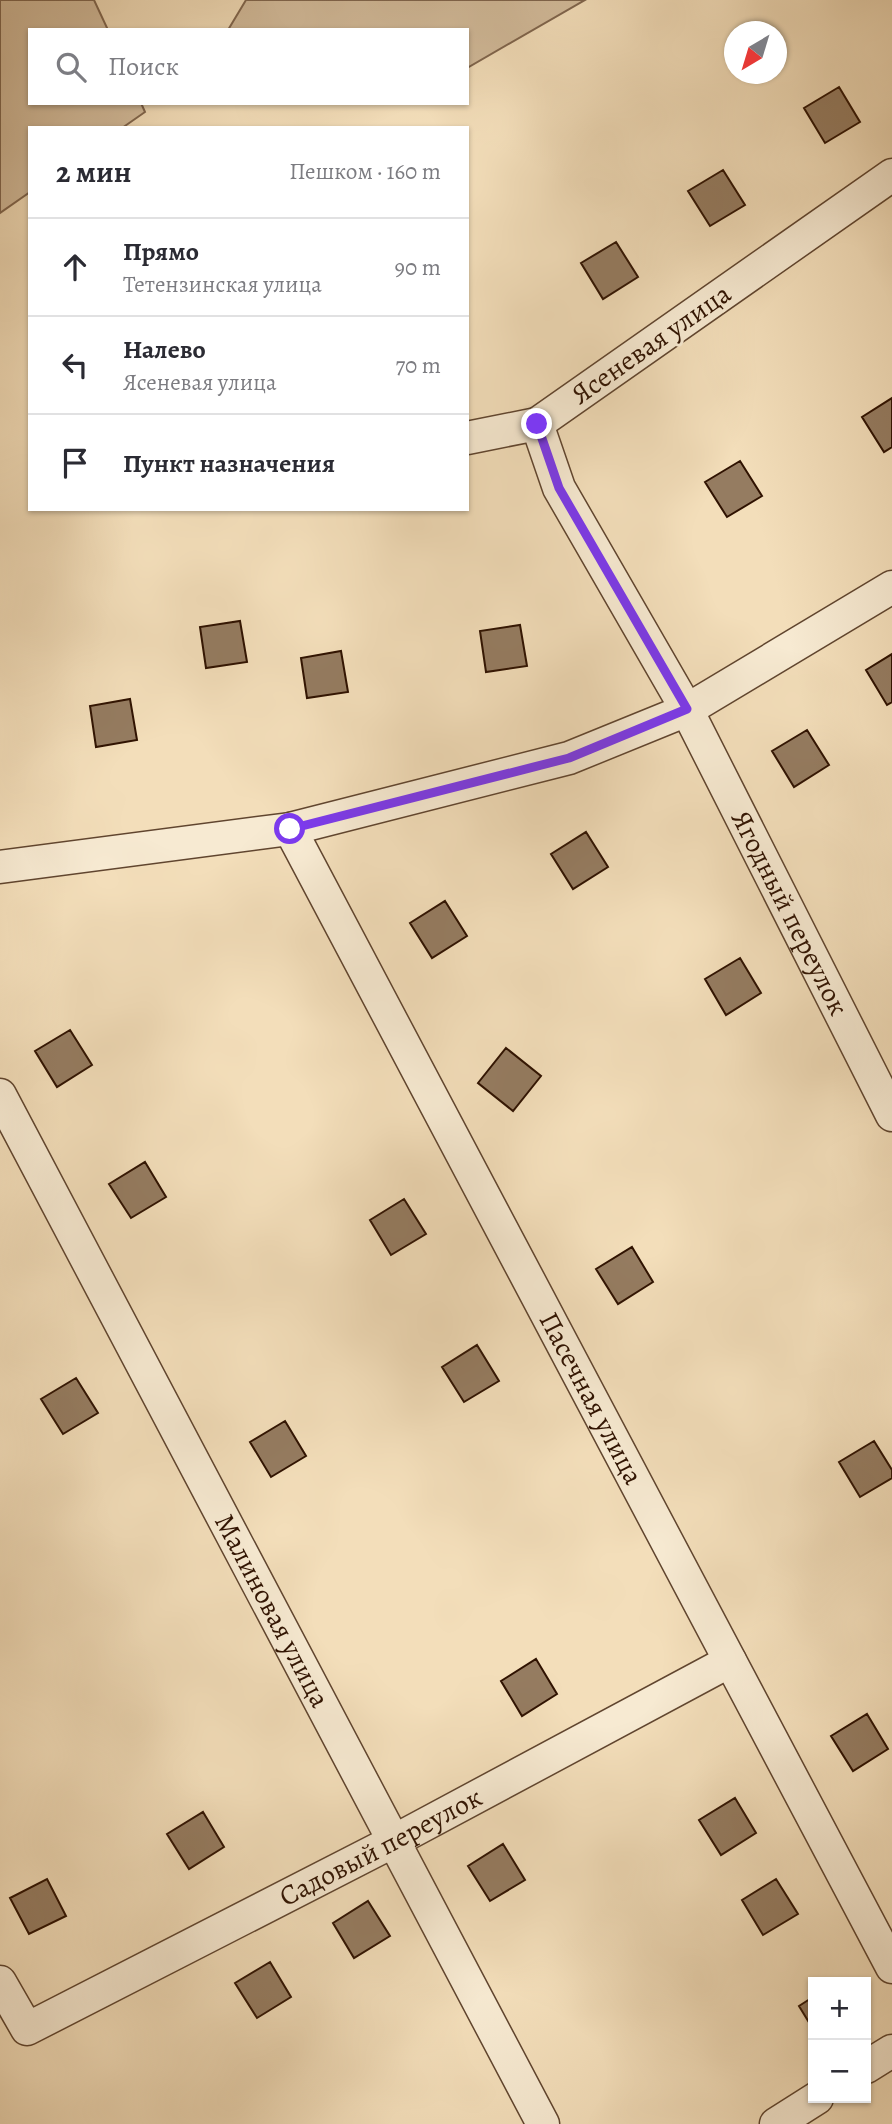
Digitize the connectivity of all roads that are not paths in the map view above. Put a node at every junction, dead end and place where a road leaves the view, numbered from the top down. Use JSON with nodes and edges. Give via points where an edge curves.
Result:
{"nodes":[{"id":1,"x":892,"y":176,"type":"edge"},
{"id":2,"x":537,"y":424,"type":"junction"},
{"id":3,"x":469,"y":438,"type":"edge"},
{"id":4,"x":892,"y":587,"type":"edge"},
{"id":5,"x":687,"y":709,"type":"junction"},
{"id":6,"x":290,"y":829,"type":"junction"},
{"id":7,"x":0,"y":867,"type":"edge"},
{"id":8,"x":0,"y":1096,"type":"edge"},
{"id":9,"x":892,"y":1115,"type":"edge"},
{"id":10,"x":730,"y":1661,"type":"junction"},
{"id":11,"x":394,"y":1842,"type":"junction"},
{"id":12,"x":892,"y":1967,"type":"edge"},
{"id":13,"x":0,"y":1982,"type":"edge"},
{"id":14,"x":892,"y":2051,"type":"edge"},
{"id":15,"x":871,"y":2064,"type":"edge"},
{"id":16,"x":809,"y":2103,"type":"edge"},
{"id":17,"x":543,"y":2124,"type":"edge"},
{"id":18,"x":776,"y":2124,"type":"edge"}],
"edges":[{"from":1,"to":2,"type":"street","name":"Ясеневая улица"},
{"from":2,"to":3,"type":"street"},
{"from":2,"to":5,"type":"street","via":[[559,488]]},
{"from":4,"to":5,"type":"street"},
{"from":5,"to":6,"type":"street","via":[[569,758]]},
{"from":5,"to":9,"type":"street","name":"Ягодный переулок"},
{"from":6,"to":7,"type":"street"},
{"from":6,"to":10,"type":"street","name":"Пасечная улица"},
{"from":8,"to":11,"type":"street","name":"Малиновая улица"},
{"from":10,"to":11,"type":"street","name":"Садовый переулок"},
{"from":10,"to":12,"type":"street","name":"Пасечная улица"},
{"from":11,"to":13,"type":"street","name":"Садовый переулок","via":[[27,2029]]},
{"from":11,"to":17,"type":"street","name":"Малиновая улица"},
{"from":14,"to":15,"type":"street"},
{"from":16,"to":18,"type":"street"}]}
